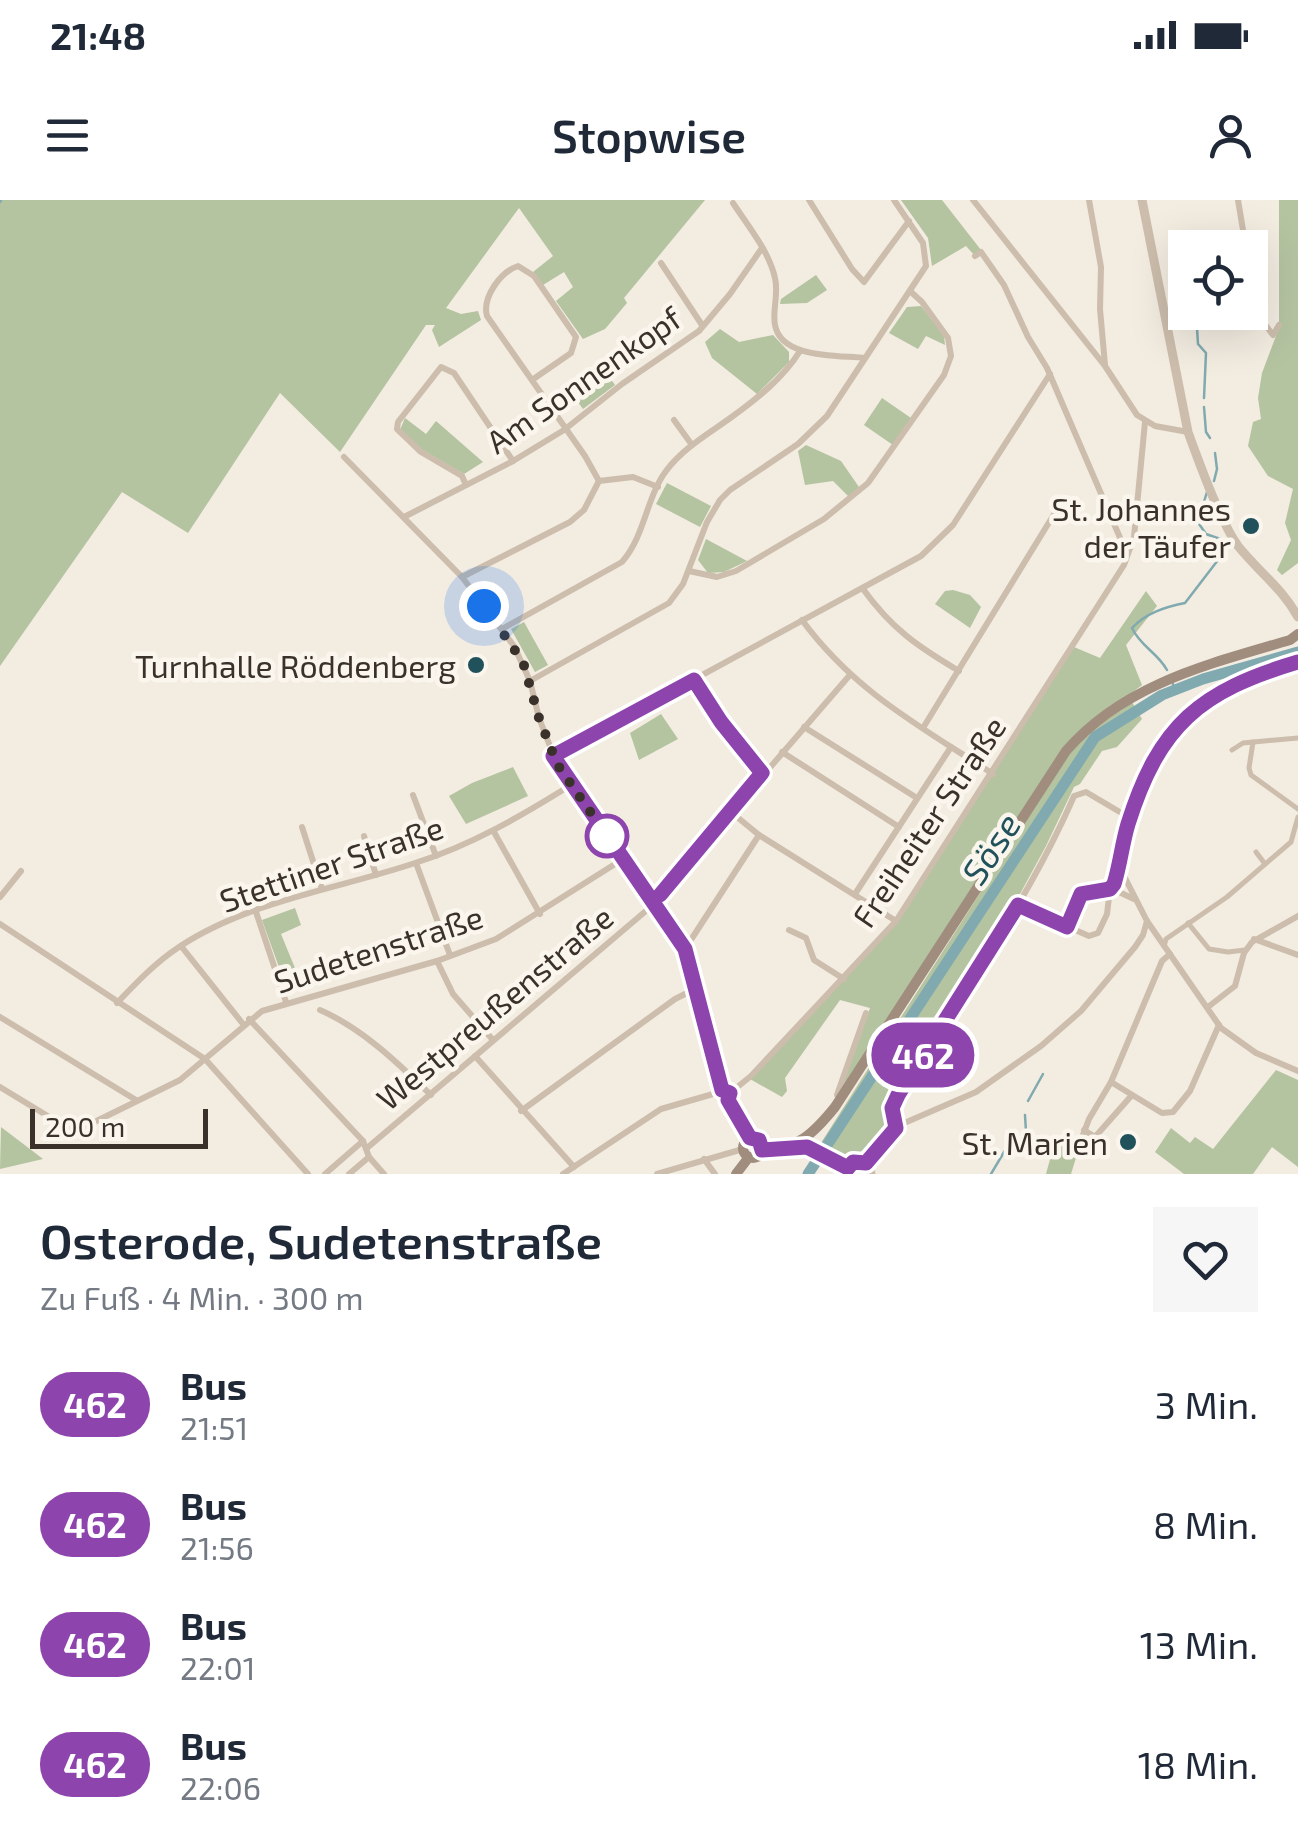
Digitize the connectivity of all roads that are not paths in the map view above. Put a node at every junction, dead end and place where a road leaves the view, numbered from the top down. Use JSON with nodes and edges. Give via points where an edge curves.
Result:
{"nodes":[{"id":1,"x":809,"y":200,"type":"edge"},
{"id":2,"x":894,"y":200,"type":"edge"},
{"id":3,"x":974,"y":200,"type":"edge"},
{"id":4,"x":1089,"y":200,"type":"edge"},
{"id":5,"x":1142,"y":200,"type":"edge"},
{"id":6,"x":1238,"y":200,"type":"edge"},
{"id":7,"x":733,"y":203,"type":"dead end"},
{"id":8,"x":909,"y":221,"type":"junction"},
{"id":9,"x":1243,"y":230,"type":"edge"},
{"id":10,"x":762,"y":248,"type":"junction"},
{"id":11,"x":975,"y":256,"type":"dead end"},
{"id":12,"x":660,"y":263,"type":"dead end"},
{"id":13,"x":910,"y":292,"type":"junction"},
{"id":14,"x":1279,"y":325,"type":"dead end"},
{"id":15,"x":703,"y":326,"type":"junction"},
{"id":16,"x":1268,"y":328,"type":"edge"},
{"id":17,"x":800,"y":351,"type":"junction"},
{"id":18,"x":864,"y":358,"type":"junction"},
{"id":19,"x":1105,"y":366,"type":"junction"},
{"id":20,"x":1050,"y":374,"type":"junction"},
{"id":21,"x":532,"y":380,"type":"junction"},
{"id":22,"x":674,"y":420,"type":"dead end"},
{"id":23,"x":1146,"y":422,"type":"junction"},
{"id":24,"x":564,"y":430,"type":"junction"},
{"id":25,"x":1188,"y":432,"type":"junction"},
{"id":26,"x":692,"y":444,"type":"junction"},
{"id":27,"x":344,"y":458,"type":"dead end"},
{"id":28,"x":513,"y":461,"type":"junction"},
{"id":29,"x":599,"y":481,"type":"junction"},
{"id":30,"x":466,"y":485,"type":"junction"},
{"id":31,"x":658,"y":487,"type":"junction"},
{"id":32,"x":1056,"y":511,"type":"dead end"},
{"id":33,"x":404,"y":518,"type":"junction"},
{"id":34,"x":1131,"y":547,"type":"junction"},
{"id":35,"x":689,"y":571,"type":"junction"},
{"id":36,"x":462,"y":578,"type":"junction"},
{"id":37,"x":863,"y":588,"type":"junction"},
{"id":38,"x":802,"y":620,"type":"junction"},
{"id":39,"x":1298,"y":626,"type":"edge"},
{"id":40,"x":502,"y":629,"type":"junction"},
{"id":41,"x":1298,"y":662,"type":"edge"},
{"id":42,"x":959,"y":671,"type":"junction"},
{"id":43,"x":849,"y":676,"type":"junction"},
{"id":44,"x":530,"y":680,"type":"junction"},
{"id":45,"x":694,"y":680,"type":"junction"},
{"id":46,"x":804,"y":726,"type":"junction"},
{"id":47,"x":922,"y":728,"type":"junction"},
{"id":48,"x":1298,"y":738,"type":"edge"},
{"id":49,"x":1253,"y":742,"type":"junction"},
{"id":50,"x":951,"y":747,"type":"junction"},
{"id":51,"x":1232,"y":750,"type":"dead end"},
{"id":52,"x":782,"y":752,"type":"junction"},
{"id":53,"x":553,"y":756,"type":"junction"},
{"id":54,"x":762,"y":773,"type":"junction"},
{"id":55,"x":992,"y":774,"type":"junction"},
{"id":56,"x":571,"y":785,"type":"junction"},
{"id":57,"x":413,"y":795,"type":"dead end"},
{"id":58,"x":917,"y":798,"type":"junction"},
{"id":59,"x":1298,"y":809,"type":"edge"},
{"id":60,"x":731,"y":812,"type":"junction"},
{"id":61,"x":1298,"y":817,"type":"edge"},
{"id":62,"x":1130,"y":818,"type":"junction"},
{"id":63,"x":302,"y":827,"type":"dead end"},
{"id":64,"x":899,"y":827,"type":"junction"},
{"id":65,"x":494,"y":832,"type":"junction"},
{"id":66,"x":759,"y":835,"type":"junction"},
{"id":67,"x":364,"y":836,"type":"dead end"},
{"id":68,"x":1294,"y":843,"type":"edge"},
{"id":69,"x":1256,"y":852,"type":"dead end"},
{"id":70,"x":436,"y":856,"type":"junction"},
{"id":71,"x":623,"y":859,"type":"junction"},
{"id":72,"x":416,"y":863,"type":"junction"},
{"id":73,"x":1265,"y":864,"type":"junction"},
{"id":74,"x":1120,"y":867,"type":"junction"},
{"id":75,"x":21,"y":871,"type":"dead end"},
{"id":76,"x":376,"y":875,"type":"junction"},
{"id":77,"x":322,"y":890,"type":"junction"},
{"id":78,"x":1110,"y":891,"type":"junction"},
{"id":79,"x":855,"y":894,"type":"junction"},
{"id":80,"x":0,"y":897,"type":"edge"},
{"id":81,"x":1135,"y":900,"type":"junction"},
{"id":82,"x":652,"y":905,"type":"junction"},
{"id":83,"x":1018,"y":905,"type":"junction"},
{"id":84,"x":256,"y":912,"type":"junction"},
{"id":85,"x":540,"y":914,"type":"junction"},
{"id":86,"x":1298,"y":916,"type":"edge"},
{"id":87,"x":896,"y":921,"type":"junction"},
{"id":88,"x":1147,"y":921,"type":"junction"},
{"id":89,"x":1188,"y":923,"type":"junction"},
{"id":90,"x":0,"y":924,"type":"edge"},
{"id":91,"x":788,"y":930,"type":"dead end"},
{"id":92,"x":1158,"y":938,"type":"junction"},
{"id":93,"x":1254,"y":940,"type":"junction"},
{"id":94,"x":181,"y":946,"type":"junction"},
{"id":95,"x":1135,"y":947,"type":"junction"},
{"id":96,"x":1164,"y":947,"type":"junction"},
{"id":97,"x":685,"y":949,"type":"junction"},
{"id":98,"x":1245,"y":950,"type":"junction"},
{"id":99,"x":1170,"y":954,"type":"junction"},
{"id":100,"x":1298,"y":954,"type":"edge"},
{"id":101,"x":450,"y":955,"type":"junction"},
{"id":102,"x":437,"y":962,"type":"junction"},
{"id":103,"x":844,"y":980,"type":"junction"},
{"id":104,"x":696,"y":990,"type":"junction"},
{"id":105,"x":286,"y":1002,"type":"junction"},
{"id":106,"x":117,"y":1003,"type":"junction"},
{"id":107,"x":1208,"y":1007,"type":"junction"},
{"id":108,"x":320,"y":1010,"type":"dead end"},
{"id":109,"x":866,"y":1014,"type":"dead end"},
{"id":110,"x":0,"y":1017,"type":"edge"},
{"id":111,"x":246,"y":1022,"type":"junction"},
{"id":112,"x":1219,"y":1026,"type":"junction"},
{"id":113,"x":493,"y":1040,"type":"junction"},
{"id":114,"x":475,"y":1056,"type":"junction"},
{"id":115,"x":205,"y":1059,"type":"junction"},
{"id":116,"x":1298,"y":1072,"type":"edge"},
{"id":117,"x":1111,"y":1082,"type":"junction"},
{"id":118,"x":0,"y":1087,"type":"edge"},
{"id":119,"x":431,"y":1095,"type":"junction"},
{"id":120,"x":724,"y":1095,"type":"junction"},
{"id":121,"x":1132,"y":1095,"type":"junction"},
{"id":122,"x":841,"y":1099,"type":"junction"},
{"id":123,"x":137,"y":1100,"type":"junction"},
{"id":124,"x":521,"y":1111,"type":"junction"},
{"id":125,"x":896,"y":1128,"type":"junction"},
{"id":126,"x":1084,"y":1130,"type":"junction"},
{"id":127,"x":750,"y":1138,"type":"junction"},
{"id":128,"x":1081,"y":1140,"type":"dead end"},
{"id":129,"x":811,"y":1145,"type":"junction"},
{"id":130,"x":366,"y":1148,"type":"junction"},
{"id":131,"x":762,"y":1150,"type":"junction"},
{"id":132,"x":746,"y":1153,"type":"junction"},
{"id":133,"x":704,"y":1159,"type":"junction"},
{"id":134,"x":866,"y":1163,"type":"junction"},
{"id":135,"x":574,"y":1168,"type":"junction"},
{"id":136,"x":847,"y":1171,"type":"edge"},
{"id":137,"x":308,"y":1174,"type":"edge"},
{"id":138,"x":326,"y":1174,"type":"edge"},
{"id":139,"x":349,"y":1174,"type":"edge"},
{"id":140,"x":384,"y":1174,"type":"edge"},
{"id":141,"x":563,"y":1174,"type":"edge"},
{"id":142,"x":657,"y":1174,"type":"edge"},
{"id":143,"x":715,"y":1174,"type":"edge"},
{"id":144,"x":736,"y":1174,"type":"edge"},
{"id":145,"x":871,"y":1174,"type":"edge"}],
"edges":[{"from":1,"to":8,"type":"street","via":[[864,282]]},
{"from":2,"to":8,"type":"street"},
{"from":3,"to":19,"type":"street"},
{"from":4,"to":19,"type":"street","via":[[1101,267]]},
{"from":5,"to":25,"type":"street"},
{"from":6,"to":9,"type":"street"},
{"from":7,"to":10,"type":"street"},
{"from":8,"to":13,"type":"street","via":[[928,259]]},
{"from":10,"to":15,"type":"street","name":"Am Sonnenkopf"},
{"from":10,"to":17,"type":"street","via":[[777,284],[775,329]]},
{"from":11,"to":20,"type":"street","via":[[981,252],[998,274]]},
{"from":12,"to":15,"type":"street"},
{"from":13,"to":18,"type":"street"},
{"from":13,"to":35,"type":"street","via":[[948,338],[951,356],[885,464],[844,504],[750,563],[717,576]]},
{"from":14,"to":16,"type":"street","via":[[1273,335]]},
{"from":15,"to":24,"type":"street","name":"Am Sonnenkopf"},
{"from":17,"to":18,"type":"street"},
{"from":17,"to":26,"type":"street","via":[[765,390]]},
{"from":18,"to":35,"type":"street","via":[[817,428],[720,500]]},
{"from":19,"to":23,"type":"street"},
{"from":20,"to":34,"type":"street","via":[[1121,540]]},
{"from":20,"to":37,"type":"street","via":[[944,535],[922,556]]},
{"from":21,"to":21,"type":"street","via":[[484,308],[508,270],[518,266],[534,276],[576,337],[571,352]]},
{"from":21,"to":24,"type":"street"},
{"from":22,"to":26,"type":"street"},
{"from":23,"to":25,"type":"street"},
{"from":23,"to":34,"type":"street","name":"Freiheiter Straße"},
{"from":24,"to":28,"type":"street","name":"Am Sonnenkopf"},
{"from":24,"to":29,"type":"street"},
{"from":25,"to":39,"type":"street","via":[[1239,546],[1271,578]]},
{"from":26,"to":31,"type":"street"},
{"from":27,"to":33,"type":"street"},
{"from":28,"to":30,"type":"street","name":"Am Sonnenkopf"},
{"from":28,"to":30,"type":"street","via":[[454,373],[442,366],[398,429]]},
{"from":29,"to":31,"type":"street","via":[[633,476]]},
{"from":29,"to":36,"type":"street","via":[[570,522]]},
{"from":30,"to":33,"type":"street","name":"Am Sonnenkopf"},
{"from":31,"to":40,"type":"street","via":[[622,562]]},
{"from":32,"to":42,"type":"street"},
{"from":33,"to":36,"type":"street"},
{"from":34,"to":55,"type":"street","name":"Freiheiter Straße"},
{"from":35,"to":44,"type":"street","via":[[662,610]]},
{"from":36,"to":40,"type":"street"},
{"from":37,"to":38,"type":"street"},
{"from":37,"to":42,"type":"street","via":[[910,642]]},
{"from":38,"to":43,"type":"street"},
{"from":38,"to":45,"type":"street"},
{"from":39,"to":122,"type":"main road","via":[[1290,640],[1158,682],[1082,734]]},
{"from":40,"to":44,"type":"street"},
{"from":41,"to":62,"type":"street","via":[[1219,692],[1186,716],[1164,744]]},
{"from":42,"to":47,"type":"street"},
{"from":43,"to":46,"type":"street","name":"Westpreußenstraße"},
{"from":43,"to":47,"type":"street"},
{"from":44,"to":53,"type":"street"},
{"from":45,"to":53,"type":"street"},
{"from":45,"to":54,"type":"street"},
{"from":46,"to":52,"type":"street","name":"Westpreußenstraße"},
{"from":46,"to":58,"type":"street"},
{"from":47,"to":50,"type":"street"},
{"from":48,"to":49,"type":"street"},
{"from":49,"to":51,"type":"street"},
{"from":49,"to":59,"type":"street","via":[[1252,775]]},
{"from":50,"to":55,"type":"street"},
{"from":50,"to":58,"type":"street"},
{"from":52,"to":54,"type":"street","name":"Westpreußenstraße"},
{"from":52,"to":64,"type":"street"},
{"from":53,"to":56,"type":"street"},
{"from":54,"to":60,"type":"street","name":"Westpreußenstraße"},
{"from":55,"to":87,"type":"street","name":"Freiheiter Straße"},
{"from":56,"to":65,"type":"street","name":"Stettiner Straße"},
{"from":56,"to":71,"type":"street"},
{"from":57,"to":70,"type":"street"},
{"from":58,"to":64,"type":"street"},
{"from":60,"to":66,"type":"street"},
{"from":60,"to":82,"type":"street","name":"Westpreußenstraße"},
{"from":61,"to":68,"type":"street"},
{"from":62,"to":74,"type":"street"},
{"from":62,"to":83,"type":"street","via":[[1086,792],[1074,796]]},
{"from":63,"to":77,"type":"street"},
{"from":64,"to":79,"type":"street"},
{"from":65,"to":70,"type":"street","name":"Stettiner Straße"},
{"from":65,"to":85,"type":"street"},
{"from":66,"to":79,"type":"street"},
{"from":66,"to":97,"type":"street"},
{"from":67,"to":76,"type":"street"},
{"from":68,"to":73,"type":"street"},
{"from":69,"to":73,"type":"street"},
{"from":70,"to":72,"type":"street","name":"Stettiner Straße"},
{"from":71,"to":82,"type":"street"},
{"from":71,"to":85,"type":"street","name":"Sudetenstraße"},
{"from":72,"to":76,"type":"street","name":"Stettiner Straße"},
{"from":72,"to":101,"type":"street"},
{"from":73,"to":89,"type":"street"},
{"from":74,"to":78,"type":"street"},
{"from":74,"to":81,"type":"street"},
{"from":75,"to":80,"type":"street"},
{"from":76,"to":77,"type":"street","name":"Stettiner Straße"},
{"from":77,"to":84,"type":"street","name":"Stettiner Straße"},
{"from":78,"to":81,"type":"street"},
{"from":78,"to":83,"type":"street","via":[[1103,925],[1088,936]]},
{"from":79,"to":87,"type":"street"},
{"from":81,"to":88,"type":"street"},
{"from":82,"to":97,"type":"street"},
{"from":82,"to":113,"type":"street","name":"Westpreußenstraße"},
{"from":83,"to":125,"type":"street","via":[[898,1095],[892,1108]]},
{"from":84,"to":94,"type":"street","name":"Stettiner Straße"},
{"from":84,"to":105,"type":"street"},
{"from":85,"to":101,"type":"street","name":"Sudetenstraße"},
{"from":86,"to":93,"type":"street"},
{"from":87,"to":103,"type":"street","name":"Freiheiter Straße"},
{"from":88,"to":92,"type":"street"},
{"from":88,"to":95,"type":"street"},
{"from":89,"to":96,"type":"street"},
{"from":89,"to":98,"type":"street","via":[[1209,949]]},
{"from":90,"to":106,"type":"street"},
{"from":91,"to":103,"type":"street","via":[[803,935],[814,960]]},
{"from":92,"to":95,"type":"street"},
{"from":92,"to":96,"type":"street"},
{"from":93,"to":98,"type":"street"},
{"from":93,"to":100,"type":"street"},
{"from":94,"to":106,"type":"street","name":"Stettiner Straße"},
{"from":94,"to":111,"type":"street"},
{"from":95,"to":125,"type":"street","via":[[1081,1011],[1008,1072]]},
{"from":96,"to":99,"type":"street"},
{"from":97,"to":104,"type":"street"},
{"from":98,"to":107,"type":"street","via":[[1236,986]]},
{"from":99,"to":107,"type":"street"},
{"from":99,"to":117,"type":"street"},
{"from":101,"to":102,"type":"street","name":"Sudetenstraße"},
{"from":102,"to":105,"type":"street","name":"Sudetenstraße"},
{"from":102,"to":113,"type":"street","via":[[453,994]]},
{"from":103,"to":120,"type":"street","name":"Freiheiter Straße"},
{"from":104,"to":120,"type":"street"},
{"from":104,"to":124,"type":"street"},
{"from":105,"to":111,"type":"street","name":"Sudetenstraße"},
{"from":106,"to":115,"type":"street"},
{"from":107,"to":112,"type":"street"},
{"from":108,"to":119,"type":"street","via":[[339,1018]]},
{"from":109,"to":122,"type":"street"},
{"from":110,"to":123,"type":"street"},
{"from":111,"to":115,"type":"street","name":"Sudetenstraße"},
{"from":111,"to":130,"type":"street"},
{"from":112,"to":116,"type":"street"},
{"from":112,"to":121,"type":"street","via":[[1190,1091],[1173,1112]]},
{"from":113,"to":114,"type":"street","name":"Westpreußenstraße"},
{"from":114,"to":119,"type":"street","name":"Westpreußenstraße"},
{"from":114,"to":124,"type":"street"},
{"from":115,"to":123,"type":"street","name":"Sudetenstraße","via":[[180,1080]]},
{"from":115,"to":137,"type":"street"},
{"from":117,"to":121,"type":"street"},
{"from":117,"to":126,"type":"street"},
{"from":118,"to":123,"type":"street","name":"Sudetenstraße","via":[[74,1132]]},
{"from":119,"to":130,"type":"street","name":"Westpreußenstraße"},
{"from":120,"to":127,"type":"street"},
{"from":120,"to":135,"type":"street","via":[[661,1110]]},
{"from":121,"to":126,"type":"street","via":[[1096,1138]]},
{"from":122,"to":129,"type":"main road"},
{"from":124,"to":135,"type":"street"},
{"from":125,"to":134,"type":"street"},
{"from":126,"to":128,"type":"street"},
{"from":127,"to":131,"type":"main road"},
{"from":127,"to":132,"type":"main road"},
{"from":129,"to":131,"type":"main road"},
{"from":129,"to":136,"type":"street"},
{"from":130,"to":138,"type":"street"},
{"from":130,"to":139,"type":"street"},
{"from":130,"to":140,"type":"street"},
{"from":131,"to":132,"type":"main road","via":[[757,1157]]},
{"from":132,"to":133,"type":"street"},
{"from":132,"to":144,"type":"main road"},
{"from":133,"to":142,"type":"street"},
{"from":133,"to":143,"type":"street"},
{"from":134,"to":136,"type":"street","via":[[853,1162]]},
{"from":134,"to":145,"type":"street"},
{"from":135,"to":141,"type":"street"}]}
